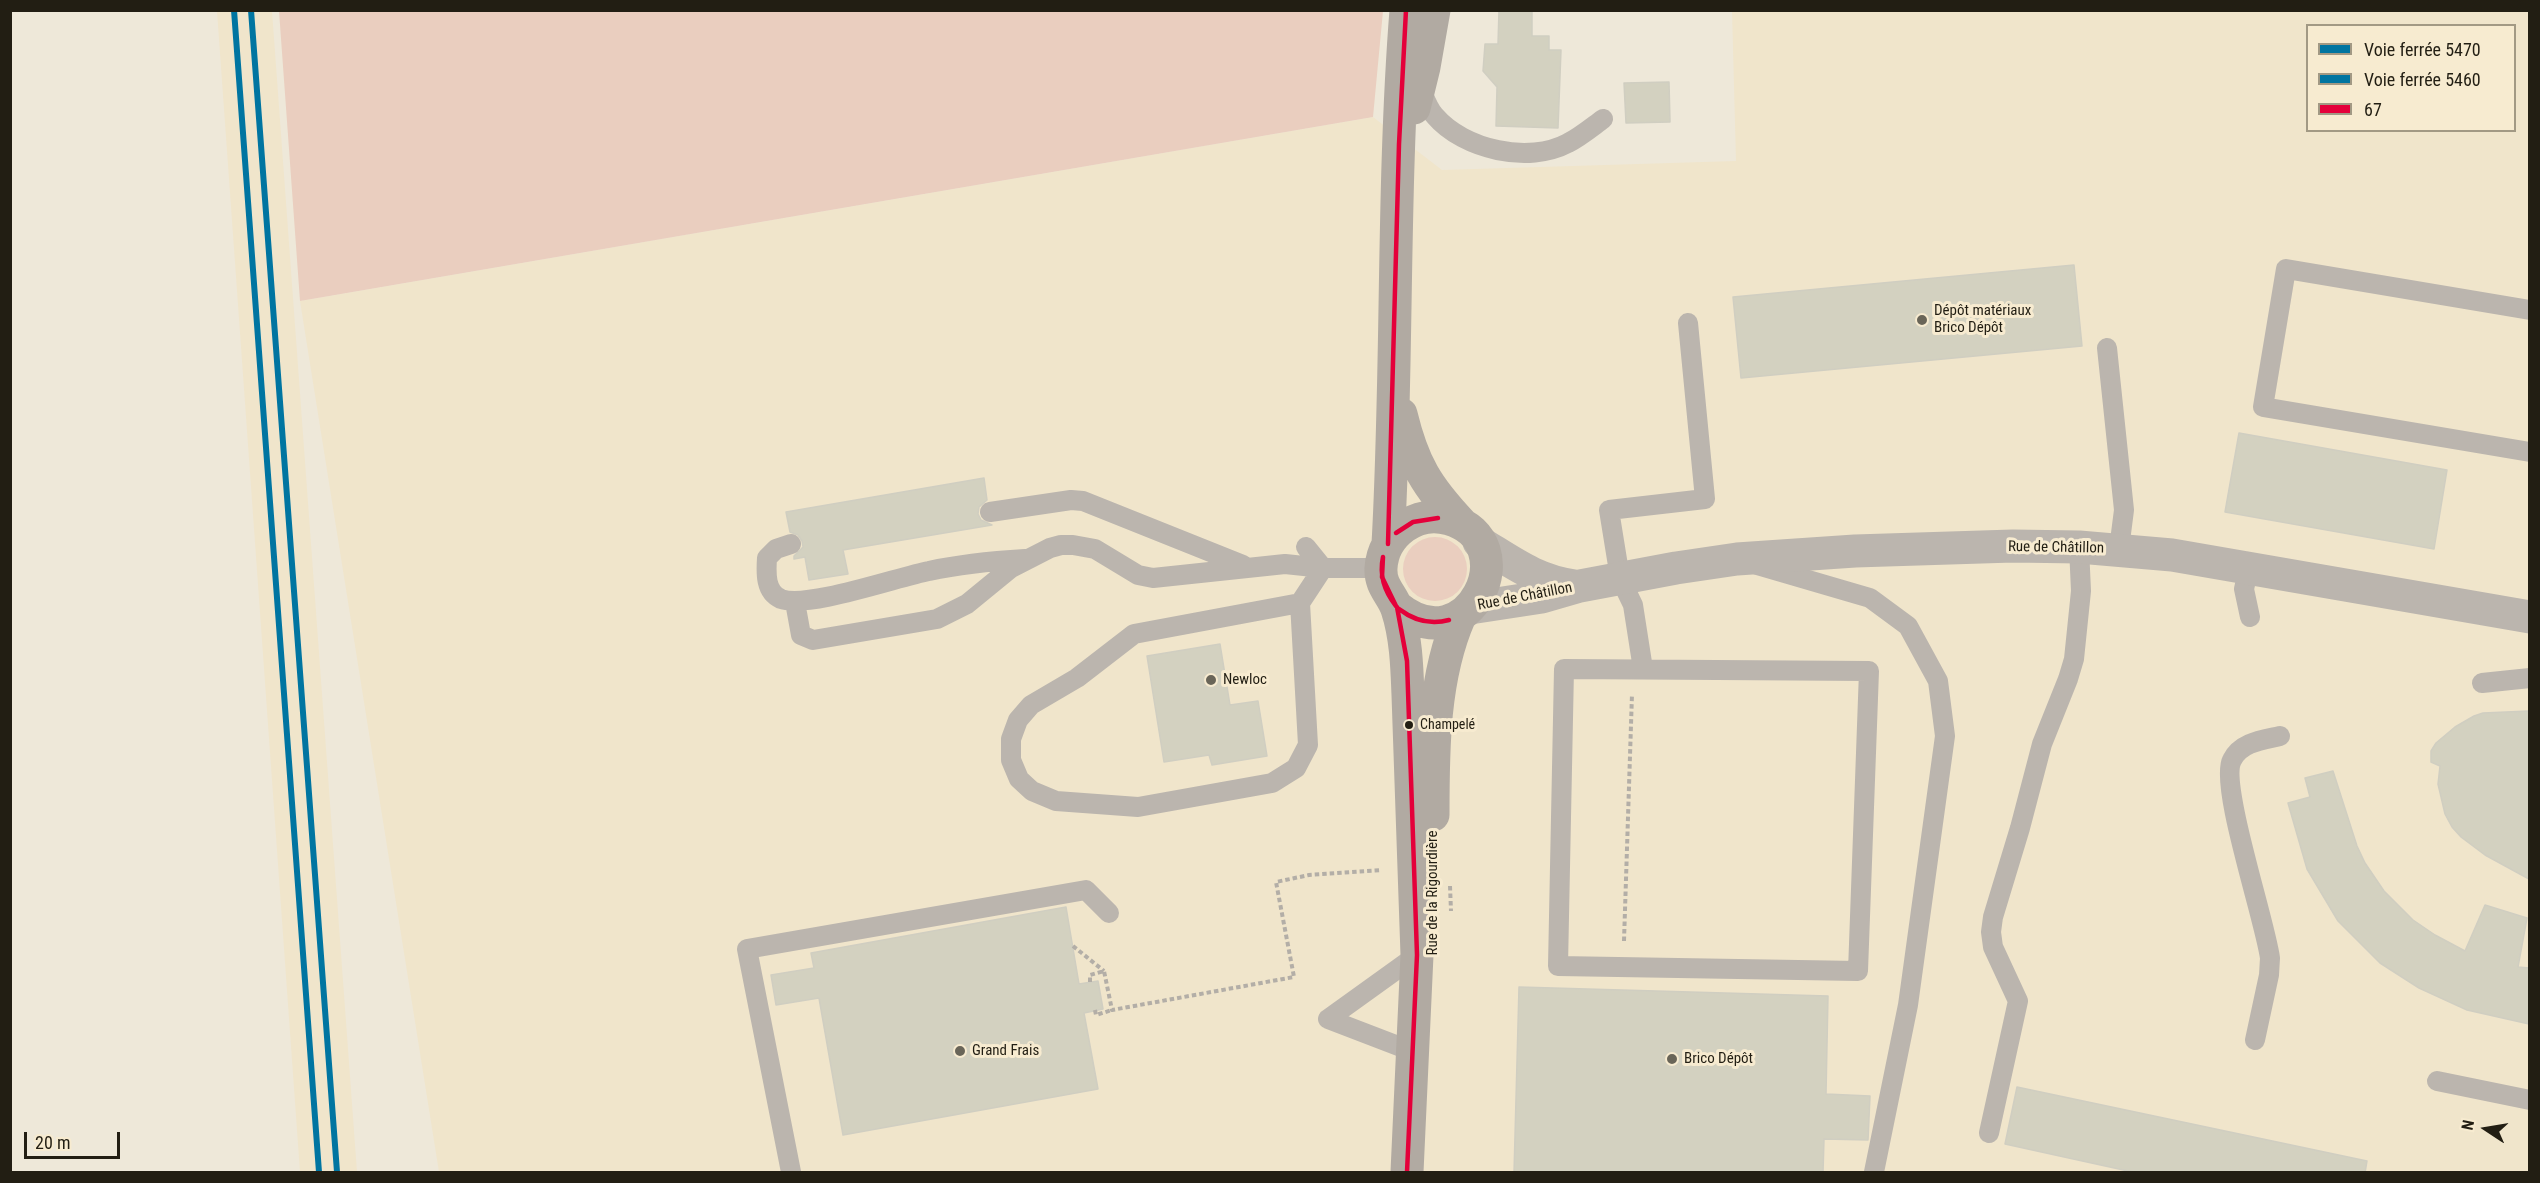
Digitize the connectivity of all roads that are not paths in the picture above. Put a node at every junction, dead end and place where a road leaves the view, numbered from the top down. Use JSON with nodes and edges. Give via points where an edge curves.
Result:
{"nodes":[{"id":1,"x":1406,"y":10,"type":"edge"},
{"id":2,"x":1420,"y":10,"type":"edge"},
{"id":3,"x":1434,"y":10,"type":"edge"},
{"id":4,"x":1419,"y":87,"type":"junction"},
{"id":5,"x":1603,"y":119,"type":"dead end"},
{"id":6,"x":1399,"y":171,"type":"junction"},
{"id":7,"x":2529,"y":310,"type":"edge"},
{"id":8,"x":1688,"y":323,"type":"dead end"},
{"id":9,"x":2107,"y":348,"type":"dead end"},
{"id":10,"x":1395,"y":389,"type":"junction"},
{"id":11,"x":2529,"y":452,"type":"edge"},
{"id":12,"x":990,"y":512,"type":"dead end"},
{"id":13,"x":1471,"y":533,"type":"junction"},
{"id":14,"x":791,"y":544,"type":"dead end"},
{"id":15,"x":1306,"y":547,"type":"dead end"},
{"id":16,"x":2079,"y":547,"type":"junction"},
{"id":17,"x":2119,"y":549,"type":"junction"},
{"id":18,"x":1385,"y":556,"type":"junction"},
{"id":19,"x":1028,"y":559,"type":"junction"},
{"id":20,"x":1737,"y":559,"type":"junction"},
{"id":21,"x":1248,"y":567,"type":"junction"},
{"id":22,"x":2249,"y":567,"type":"junction"},
{"id":23,"x":1323,"y":568,"type":"junction"},
{"id":24,"x":1620,"y":578,"type":"junction"},
{"id":25,"x":1580,"y":586,"type":"junction"},
{"id":26,"x":795,"y":602,"type":"junction"},
{"id":27,"x":1300,"y":603,"type":"junction"},
{"id":28,"x":1397,"y":607,"type":"junction"},
{"id":29,"x":1465,"y":612,"type":"junction"},
{"id":30,"x":2250,"y":617,"type":"dead end"},
{"id":31,"x":2529,"y":617,"type":"edge"},
{"id":32,"x":1636,"y":669,"type":"junction"},
{"id":33,"x":2529,"y":678,"type":"edge"},
{"id":34,"x":2482,"y":683,"type":"dead end"},
{"id":35,"x":2280,"y":736,"type":"dead end"},
{"id":36,"x":1108,"y":913,"type":"dead end"},
{"id":37,"x":1416,"y":955,"type":"junction"},
{"id":38,"x":2255,"y":1040,"type":"dead end"},
{"id":39,"x":1414,"y":1052,"type":"junction"},
{"id":40,"x":2437,"y":1081,"type":"dead end"},
{"id":41,"x":2529,"y":1100,"type":"edge"},
{"id":42,"x":1989,"y":1133,"type":"dead end"},
{"id":43,"x":791,"y":1173,"type":"edge"},
{"id":44,"x":1407,"y":1173,"type":"edge"},
{"id":45,"x":1412,"y":1173,"type":"edge"},
{"id":46,"x":1874,"y":1173,"type":"edge"}],
"edges":[{"from":1,"to":6,"type":"street"},
{"from":2,"to":4,"type":"lane","via":[[1414,58]]},
{"from":3,"to":4,"type":"street"},
{"from":4,"to":5,"type":"lane","via":[[1434,116],[1458,136],[1489,150],[1529,153],[1567,144]]},
{"from":4,"to":6,"type":"street"},
{"from":6,"to":10,"type":"street","via":[[1394,241]]},
{"from":7,"to":11,"type":"lane","via":[[2286,269],[2263,407]]},
{"from":8,"to":24,"type":"lane","via":[[1705,499],[1609,510]]},
{"from":9,"to":17,"type":"lane","via":[[2124,510]]},
{"from":10,"to":13,"type":"street","via":[[1417,465],[1441,502]]},
{"from":10,"to":18,"type":"street"},
{"from":12,"to":21,"type":"lane","via":[[1083,501]]},
{"from":13,"to":18,"type":"street","via":[[1449,519],[1420,518],[1396,532]]},
{"from":13,"to":25,"type":"street","name":"Rue de Châtillon","via":[[1525,571],[1553,582]]},
{"from":13,"to":29,"type":"street","via":[[1487,565],[1487,577],[1478,599]]},
{"from":14,"to":26,"type":"lane","via":[[776,549],[767,558],[766,574],[770,590],[778,598]]},
{"from":15,"to":23,"type":"lane"},
{"from":16,"to":17,"type":"street","name":"Rue de Châtillon"},
{"from":16,"to":20,"type":"street","name":"Rue de Châtillon","via":[[1855,551]]},
{"from":16,"to":42,"type":"lane","via":[[2081,591],[2074,659],[2042,744],[1993,917],[1993,947],[2018,1000]]},
{"from":17,"to":22,"type":"street","name":"Rue de Châtillon"},
{"from":18,"to":23,"type":"lane"},
{"from":18,"to":28,"type":"street","via":[[1383,583]]},
{"from":19,"to":21,"type":"lane","via":[[1050,548],[1072,545],[1104,553],[1145,577]]},
{"from":19,"to":26,"type":"lane","via":[[968,564]]},
{"from":19,"to":26,"type":"lane","via":[[967,604],[937,619],[813,640],[801,635]]},
{"from":20,"to":24,"type":"street","name":"Rue de Châtillon"},
{"from":20,"to":46,"type":"lane","via":[[1870,598],[1908,627],[1938,681],[1945,736],[1908,1005]]},
{"from":21,"to":23,"type":"lane","via":[[1285,564]]},
{"from":22,"to":30,"type":"lane","via":[[2244,590]]},
{"from":22,"to":31,"type":"street","name":"Rue de Châtillon"},
{"from":23,"to":27,"type":"lane"},
{"from":24,"to":25,"type":"street","name":"Rue de Châtillon"},
{"from":24,"to":32,"type":"lane","via":[[1633,605]]},
{"from":25,"to":29,"type":"street","name":"Rue de Châtillon"},
{"from":27,"to":27,"type":"lane","via":[[1308,745],[1296,768],[1272,783],[1138,807],[1056,801],[1032,791],[1019,779],[1011,760],[1011,739],[1018,720],[1031,705],[1077,678],[1134,634]]},
{"from":28,"to":29,"type":"street","via":[[1427,622],[1450,620]]},
{"from":28,"to":37,"type":"street","name":"Rue de la Rigourdière","via":[[1407,661]]},
{"from":29,"to":45,"type":"street","name":"Rue de la Rigourdière","via":[[1444,659],[1440,684],[1433,803],[1430,1054],[1422,1130]]},
{"from":32,"to":32,"type":"lane","via":[[1869,671],[1858,971],[1558,966],[1564,669]]},
{"from":33,"to":34,"type":"lane"},
{"from":35,"to":38,"type":"lane","via":[[2244,746],[2236,753],[2229,770],[2270,958]]},
{"from":36,"to":43,"type":"lane","via":[[1086,890],[747,949]]},
{"from":37,"to":39,"type":"street","name":"Rue de la Rigourdière"},
{"from":37,"to":39,"type":"lane","via":[[1328,1019]]},
{"from":39,"to":44,"type":"street","name":"Rue de la Rigourdière"},
{"from":40,"to":41,"type":"lane"}]}
